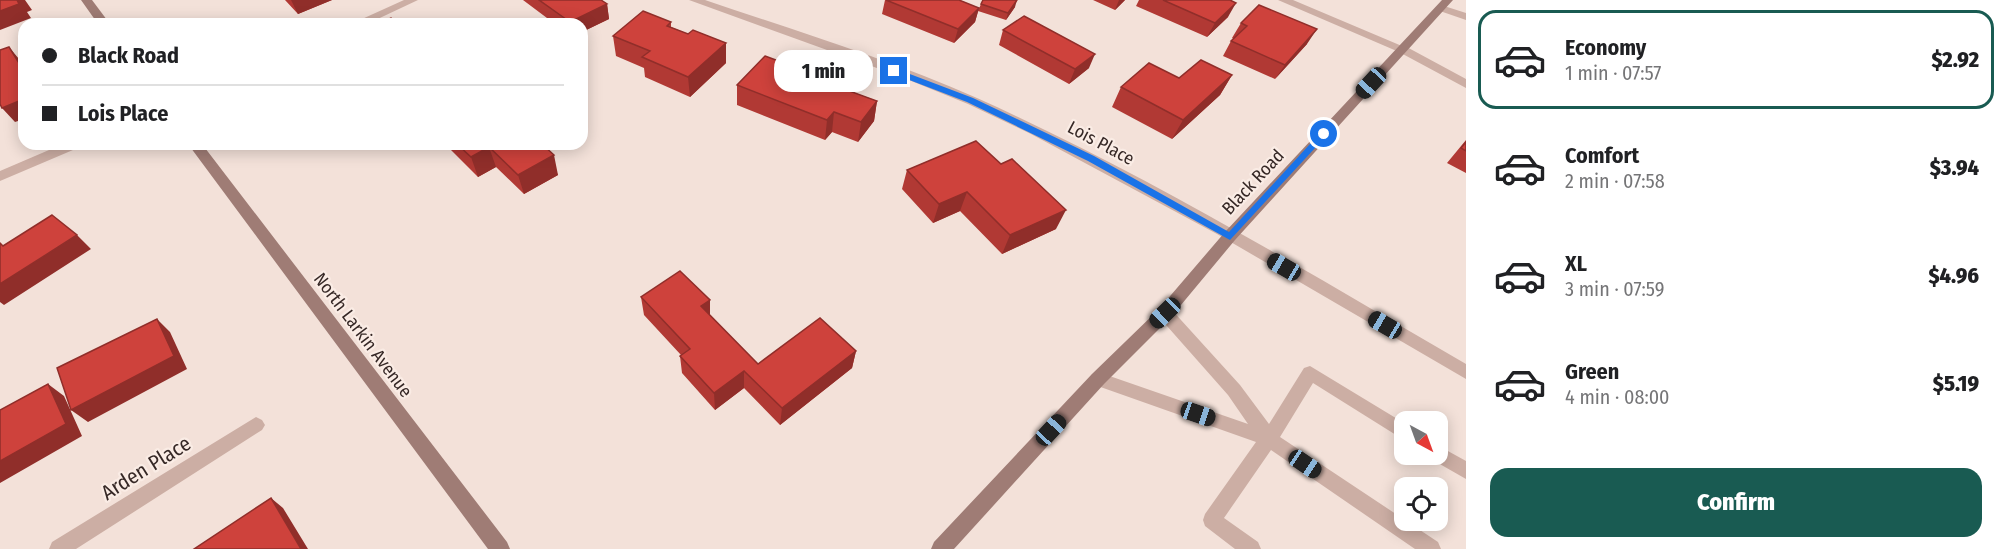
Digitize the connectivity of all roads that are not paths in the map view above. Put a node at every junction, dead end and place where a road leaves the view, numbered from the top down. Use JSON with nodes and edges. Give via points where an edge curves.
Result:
{"nodes":[{"id":1,"x":86,"y":0,"type":"edge"},
{"id":2,"x":413,"y":0,"type":"edge"},
{"id":3,"x":694,"y":0,"type":"edge"},
{"id":4,"x":1283,"y":0,"type":"edge"},
{"id":5,"x":1445,"y":4,"type":"edge"},
{"id":6,"x":1466,"y":17,"type":"edge"},
{"id":7,"x":100,"y":18,"type":"edge"},
{"id":8,"x":371,"y":18,"type":"edge"},
{"id":9,"x":1403,"y":49,"type":"junction"},
{"id":10,"x":1466,"y":84,"type":"edge"},
{"id":11,"x":61,"y":150,"type":"edge"},
{"id":12,"x":200,"y":150,"type":"edge"},
{"id":13,"x":0,"y":177,"type":"edge"},
{"id":14,"x":1230,"y":237,"type":"junction"},
{"id":15,"x":1165,"y":313,"type":"junction"},
{"id":16,"x":1466,"y":372,"type":"edge"},
{"id":17,"x":1098,"y":378,"type":"junction"},
{"id":18,"x":256,"y":425,"type":"dead end"},
{"id":19,"x":1394,"y":426,"type":"edge"},
{"id":20,"x":1269,"y":439,"type":"junction"},
{"id":21,"x":1448,"y":460,"type":"edge"},
{"id":22,"x":1466,"y":471,"type":"edge"},
{"id":23,"x":59,"y":549,"type":"edge"},
{"id":24,"x":500,"y":549,"type":"edge"},
{"id":25,"x":941,"y":549,"type":"edge"},
{"id":26,"x":1251,"y":549,"type":"edge"},
{"id":27,"x":1431,"y":549,"type":"edge"}],
"edges":[{"from":1,"to":7,"type":"main road"},
{"from":2,"to":8,"type":"street"},
{"from":3,"to":14,"type":"street","name":"Lois Place","via":[[970,100],[1091,158]]},
{"from":4,"to":9,"type":"street"},
{"from":5,"to":6,"type":"street"},
{"from":5,"to":9,"type":"main road","name":"Black Road"},
{"from":9,"to":10,"type":"street"},
{"from":9,"to":14,"type":"main road","name":"Black Road"},
{"from":11,"to":13,"type":"street"},
{"from":12,"to":24,"type":"main road","name":"North Larkin Avenue"},
{"from":14,"to":15,"type":"main road","name":"Black Road"},
{"from":14,"to":16,"type":"street","name":"Lois Place"},
{"from":15,"to":17,"type":"main road","name":"Black Road"},
{"from":15,"to":20,"type":"street","via":[[1234,390]]},
{"from":17,"to":20,"type":"street"},
{"from":17,"to":25,"type":"main road","name":"Black Road"},
{"from":18,"to":23,"type":"street","name":"Arden Place"},
{"from":19,"to":20,"type":"street","via":[[1310,373]]},
{"from":20,"to":26,"type":"street","via":[[1212,520]]},
{"from":20,"to":27,"type":"street"},
{"from":21,"to":22,"type":"street"}]}
